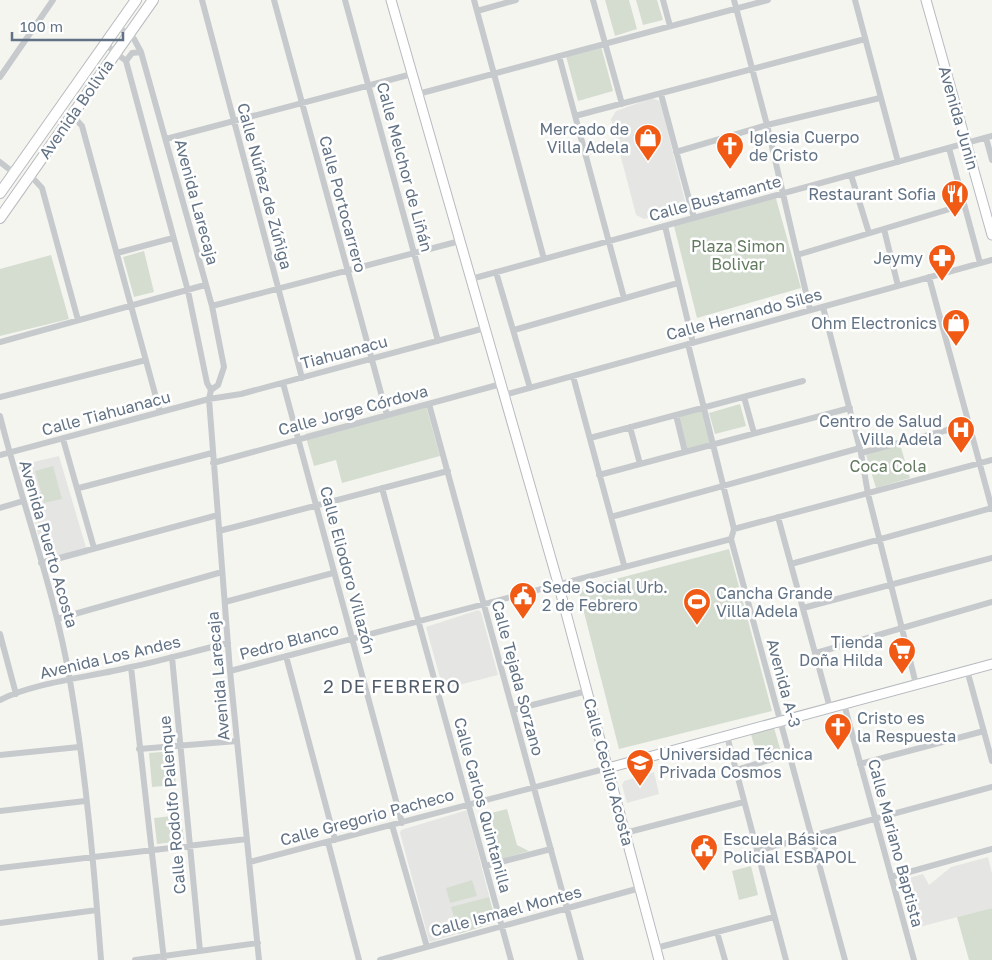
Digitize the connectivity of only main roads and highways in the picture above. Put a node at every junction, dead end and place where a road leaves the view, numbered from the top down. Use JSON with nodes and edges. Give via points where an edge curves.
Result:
{"nodes":[{"id":1,"x":136,"y":0,"type":"edge"},
{"id":2,"x":149,"y":1,"type":"edge"},
{"id":3,"x":0,"y":193,"type":"edge"},
{"id":4,"x":0,"y":218,"type":"edge"}],
"edges":[{"from":1,"to":3,"type":"main road","name":"Avenida Bolivia"},
{"from":2,"to":4,"type":"main road","name":"Avenida Bolivia"}]}
